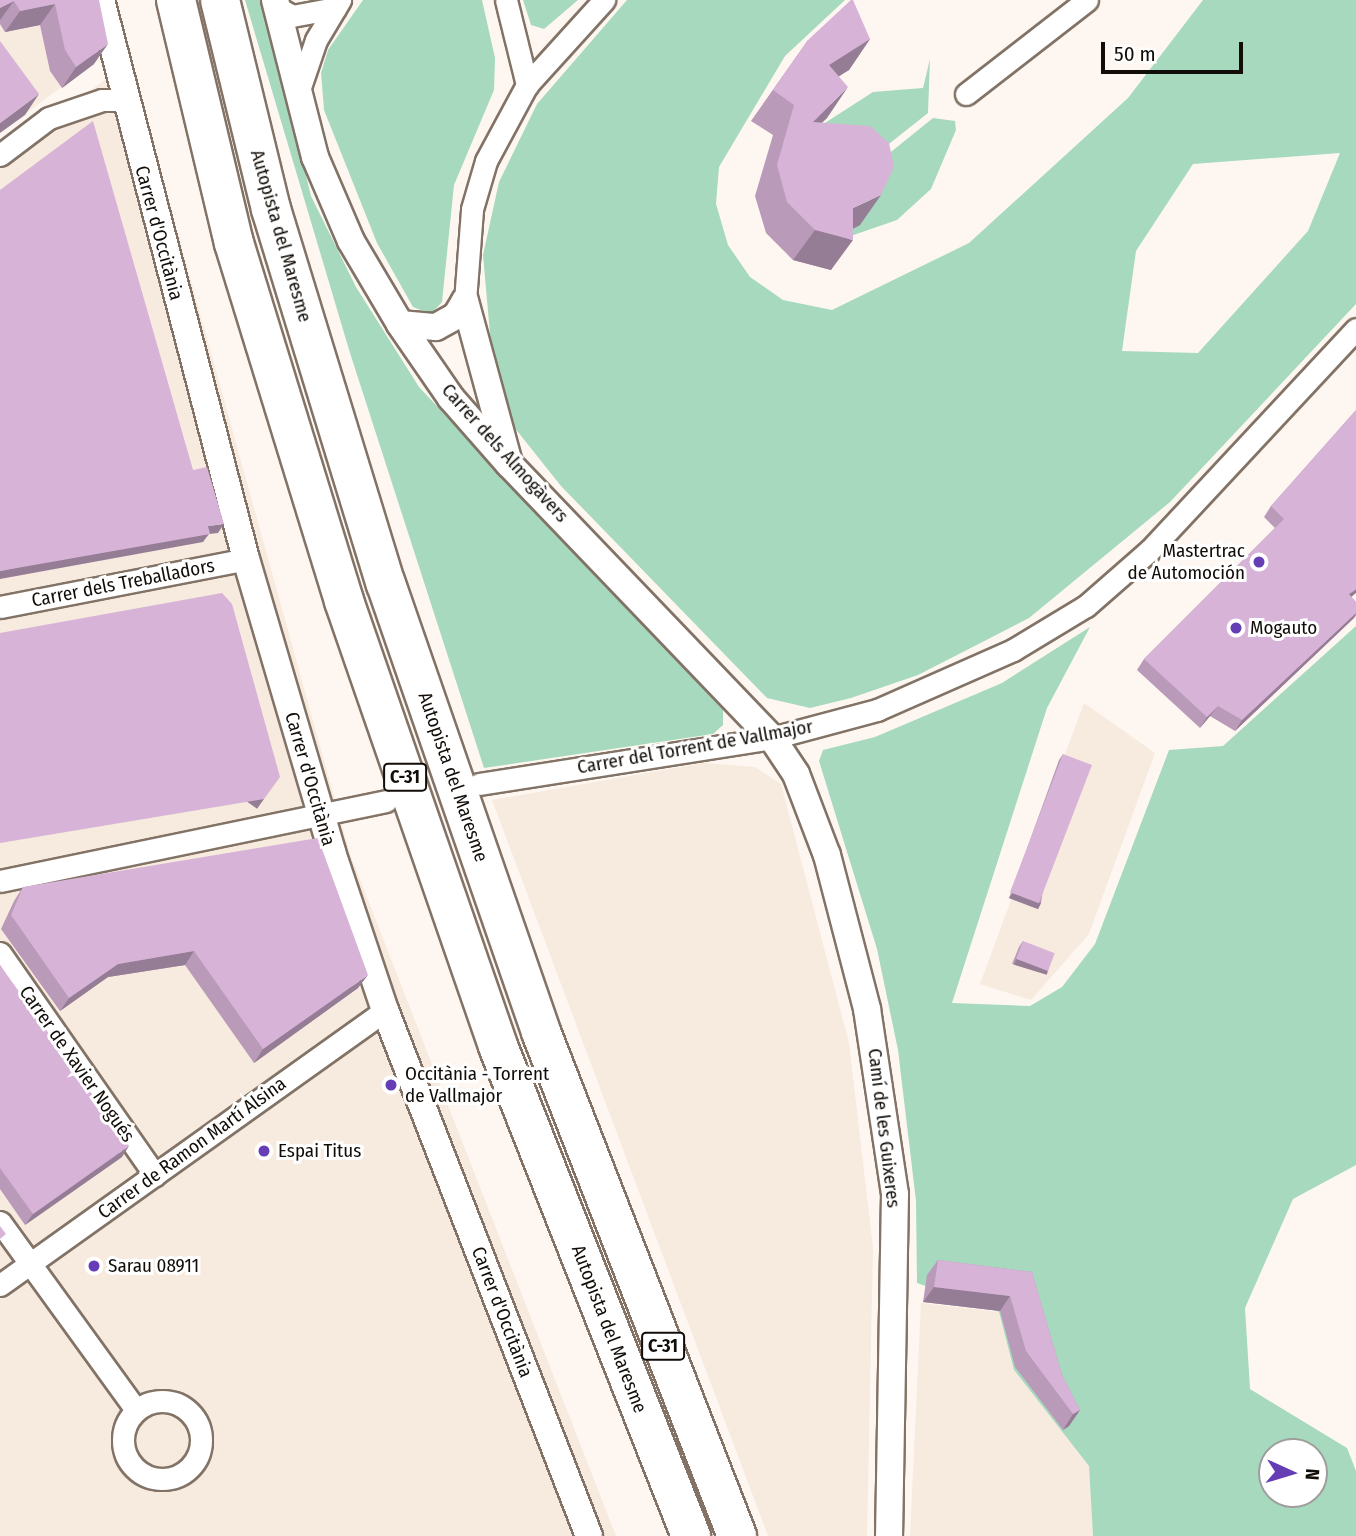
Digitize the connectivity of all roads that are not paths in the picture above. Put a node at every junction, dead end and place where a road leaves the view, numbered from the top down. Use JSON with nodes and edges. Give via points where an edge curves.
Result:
{"nodes":[{"id":1,"x":100,"y":0,"type":"edge"},
{"id":2,"x":176,"y":0,"type":"edge"},
{"id":3,"x":220,"y":0,"type":"edge"},
{"id":4,"x":506,"y":0,"type":"edge"},
{"id":5,"x":604,"y":0,"type":"edge"},
{"id":6,"x":1087,"y":0,"type":"edge"},
{"id":7,"x":275,"y":3,"type":"edge"},
{"id":8,"x":337,"y":4,"type":"edge"},
{"id":9,"x":527,"y":85,"type":"junction"},
{"id":10,"x":966,"y":94,"type":"dead end"},
{"id":11,"x":297,"y":98,"type":"junction"},
{"id":12,"x":124,"y":100,"type":"junction"},
{"id":13,"x":0,"y":155,"type":"edge"},
{"id":14,"x":465,"y":300,"type":"junction"},
{"id":15,"x":400,"y":324,"type":"junction"},
{"id":16,"x":1356,"y":329,"type":"edge"},
{"id":17,"x":509,"y":464,"type":"junction"},
{"id":18,"x":246,"y":559,"type":"junction"},
{"id":19,"x":0,"y":607,"type":"edge"},
{"id":20,"x":772,"y":738,"type":"junction"},
{"id":21,"x":479,"y":784,"type":"dead end"},
{"id":22,"x":386,"y":801,"type":"dead end"},
{"id":23,"x":321,"y":817,"type":"junction"},
{"id":24,"x":0,"y":881,"type":"edge"},
{"id":25,"x":0,"y":953,"type":"edge"},
{"id":26,"x":385,"y":1010,"type":"junction"},
{"id":27,"x":155,"y":1175,"type":"junction"},
{"id":28,"x":0,"y":1222,"type":"edge"},
{"id":29,"x":30,"y":1264,"type":"junction"},
{"id":30,"x":0,"y":1285,"type":"edge"},
{"id":31,"x":136,"y":1410,"type":"dead end"},
{"id":32,"x":589,"y":1536,"type":"edge"},
{"id":33,"x":691,"y":1536,"type":"edge"},
{"id":34,"x":737,"y":1536,"type":"edge"},
{"id":35,"x":889,"y":1536,"type":"edge"}],
"edges":[{"from":1,"to":12,"type":"street","name":"Carrer d'Occitània"},
{"from":2,"to":33,"type":"highway","name":"Autopista del Maresme","number":"C-31","via":[[234,243],[344,601],[498,1046]]},
{"from":3,"to":34,"type":"highway","name":"Autopista del Maresme","number":"C-31","via":[[271,209],[386,584],[541,1032]]},
{"from":4,"to":9,"type":"street"},
{"from":5,"to":9,"type":"street"},
{"from":6,"to":10,"type":"street"},
{"from":7,"to":8,"type":"street","via":[[292,16]]},
{"from":7,"to":11,"type":"street","name":"Carrer dels Almogàvers"},
{"from":8,"to":11,"type":"street","via":[[316,40]]},
{"from":9,"to":14,"type":"street","via":[[482,173],[470,223]]},
{"from":11,"to":15,"type":"street","name":"Carrer dels Almogàvers","via":[[351,241]]},
{"from":12,"to":13,"type":"street","via":[[102,100],[49,118]]},
{"from":12,"to":18,"type":"street","name":"Carrer d'Occitània"},
{"from":14,"to":15,"type":"street","via":[[456,316],[436,327]]},
{"from":14,"to":17,"type":"street"},
{"from":15,"to":17,"type":"street","name":"Carrer dels Almogàvers","via":[[451,398]]},
{"from":16,"to":20,"type":"street","name":"Carrer del Torrent de Vallmajor","via":[[1150,550],[1086,606],[953,682]]},
{"from":17,"to":20,"type":"street","name":"Carrer dels Almogàvers"},
{"from":18,"to":19,"type":"street","name":"Carrer dels Treballadors"},
{"from":18,"to":23,"type":"street","name":"Carrer d'Occitània"},
{"from":20,"to":21,"type":"street","name":"Carrer del Torrent de Vallmajor"},
{"from":20,"to":35,"type":"street","name":"Camí de les Guixeres","via":[[796,774],[827,855],[881,1085],[895,1194]]},
{"from":22,"to":23,"type":"street"},
{"from":23,"to":24,"type":"street"},
{"from":23,"to":26,"type":"street","name":"Carrer d'Occitània"},
{"from":25,"to":27,"type":"street","name":"Carrer de Xavier Nogués"},
{"from":26,"to":27,"type":"street","name":"Carrer de Ramon Martí Alsina"},
{"from":26,"to":32,"type":"street","name":"Carrer d'Occitània"},
{"from":27,"to":29,"type":"street","name":"Carrer de Ramon Martí Alsina"},
{"from":28,"to":29,"type":"street"},
{"from":29,"to":30,"type":"street","name":"Carrer de Ramon Martí Alsina"},
{"from":29,"to":31,"type":"street"}]}
